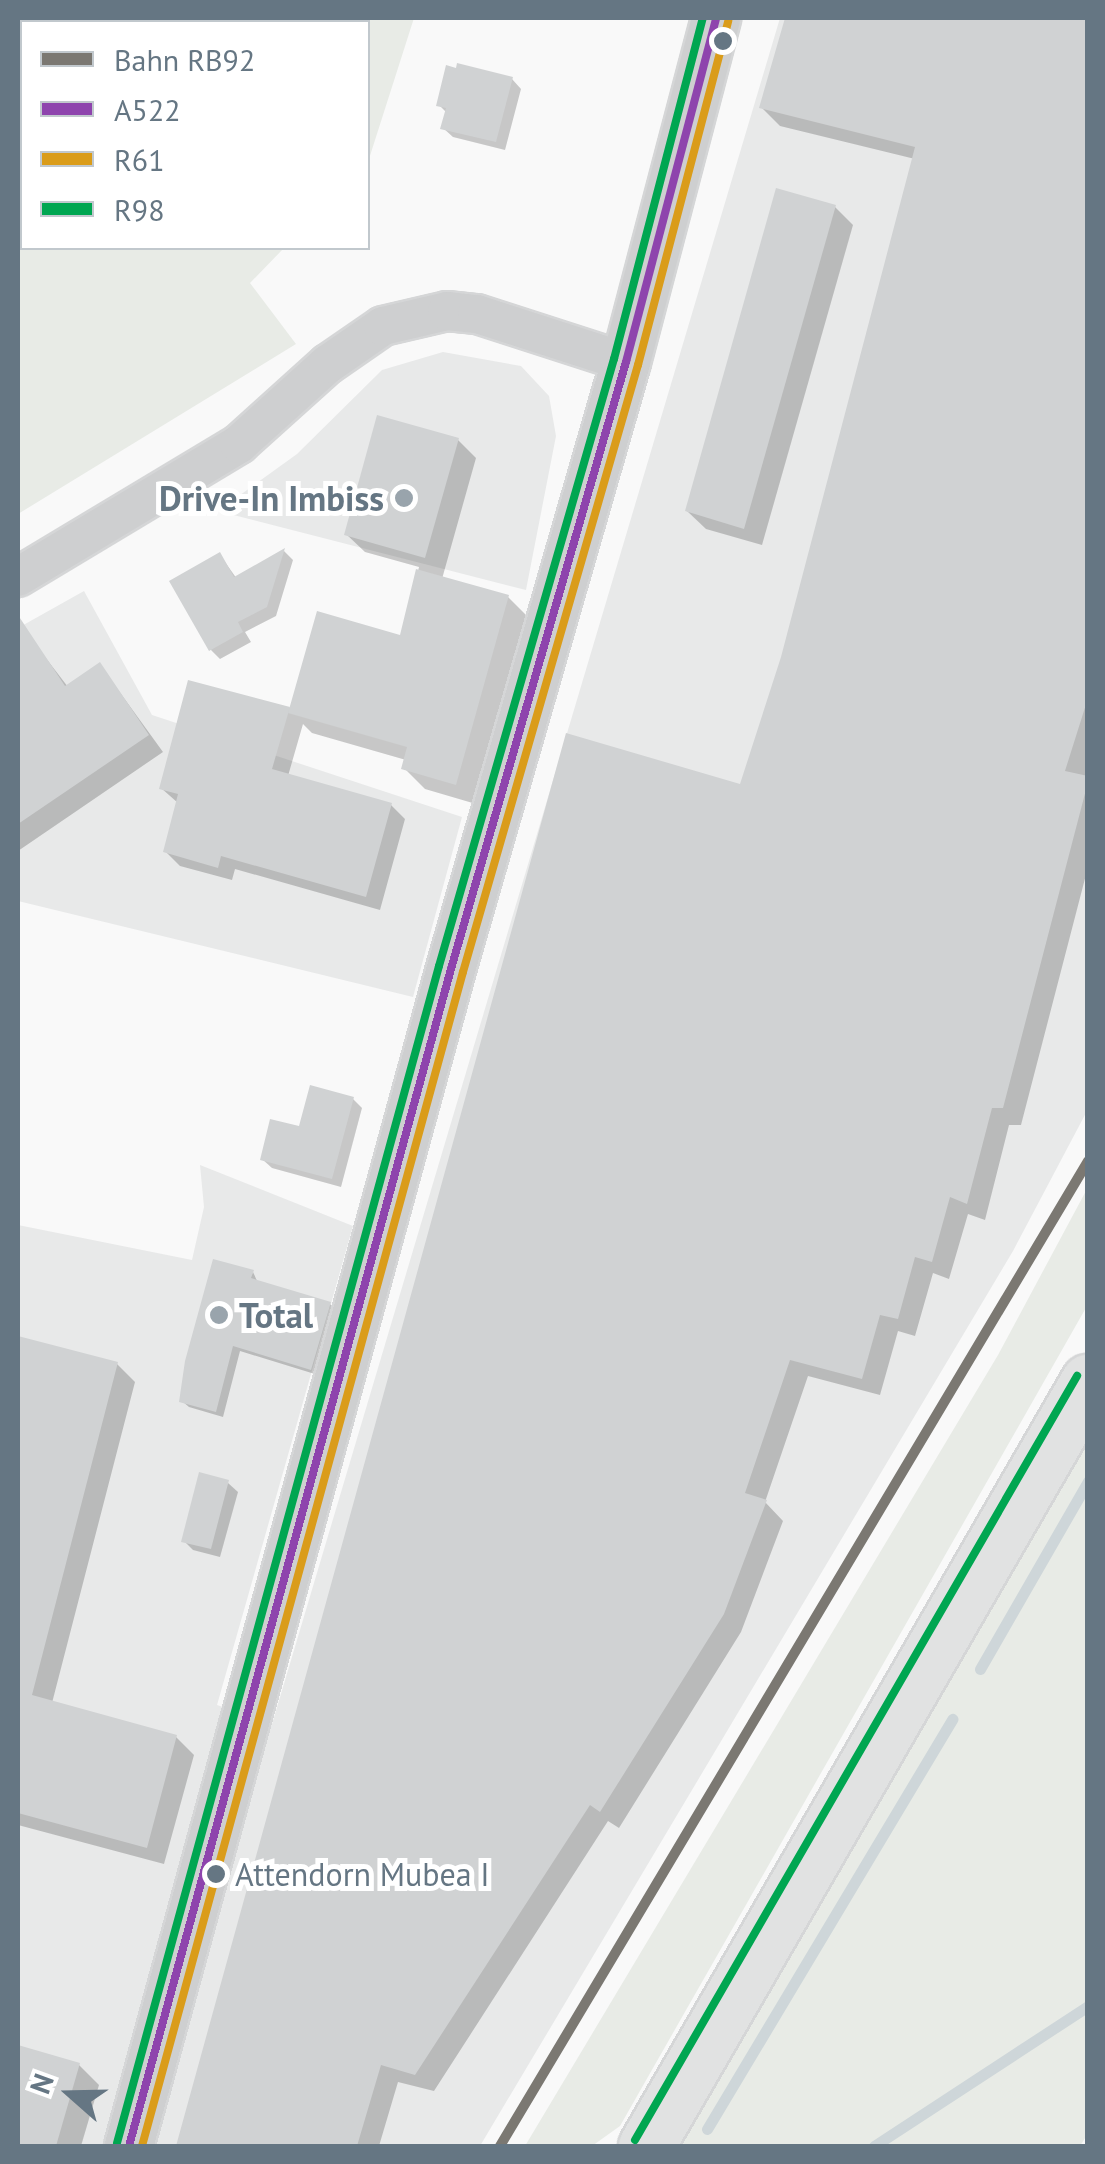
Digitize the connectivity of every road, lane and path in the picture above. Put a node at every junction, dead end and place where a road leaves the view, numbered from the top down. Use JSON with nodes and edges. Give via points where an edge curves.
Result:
{"nodes":[{"id":1,"x":716,"y":18,"type":"edge"},
{"id":2,"x":626,"y":362,"type":"junction"},
{"id":3,"x":18,"y":577,"type":"edge"},
{"id":4,"x":1088,"y":1382,"type":"edge"},
{"id":5,"x":128,"y":2146,"type":"edge"},
{"id":6,"x":646,"y":2146,"type":"edge"}],
"edges":[{"from":1,"to":2,"type":"street"},
{"from":2,"to":3,"type":"street","via":[[478,314],[447,311],[383,326],[328,364],[239,444]]},
{"from":2,"to":5,"type":"street","via":[[451,969]]},
{"from":4,"to":6,"type":"main road"}]}
